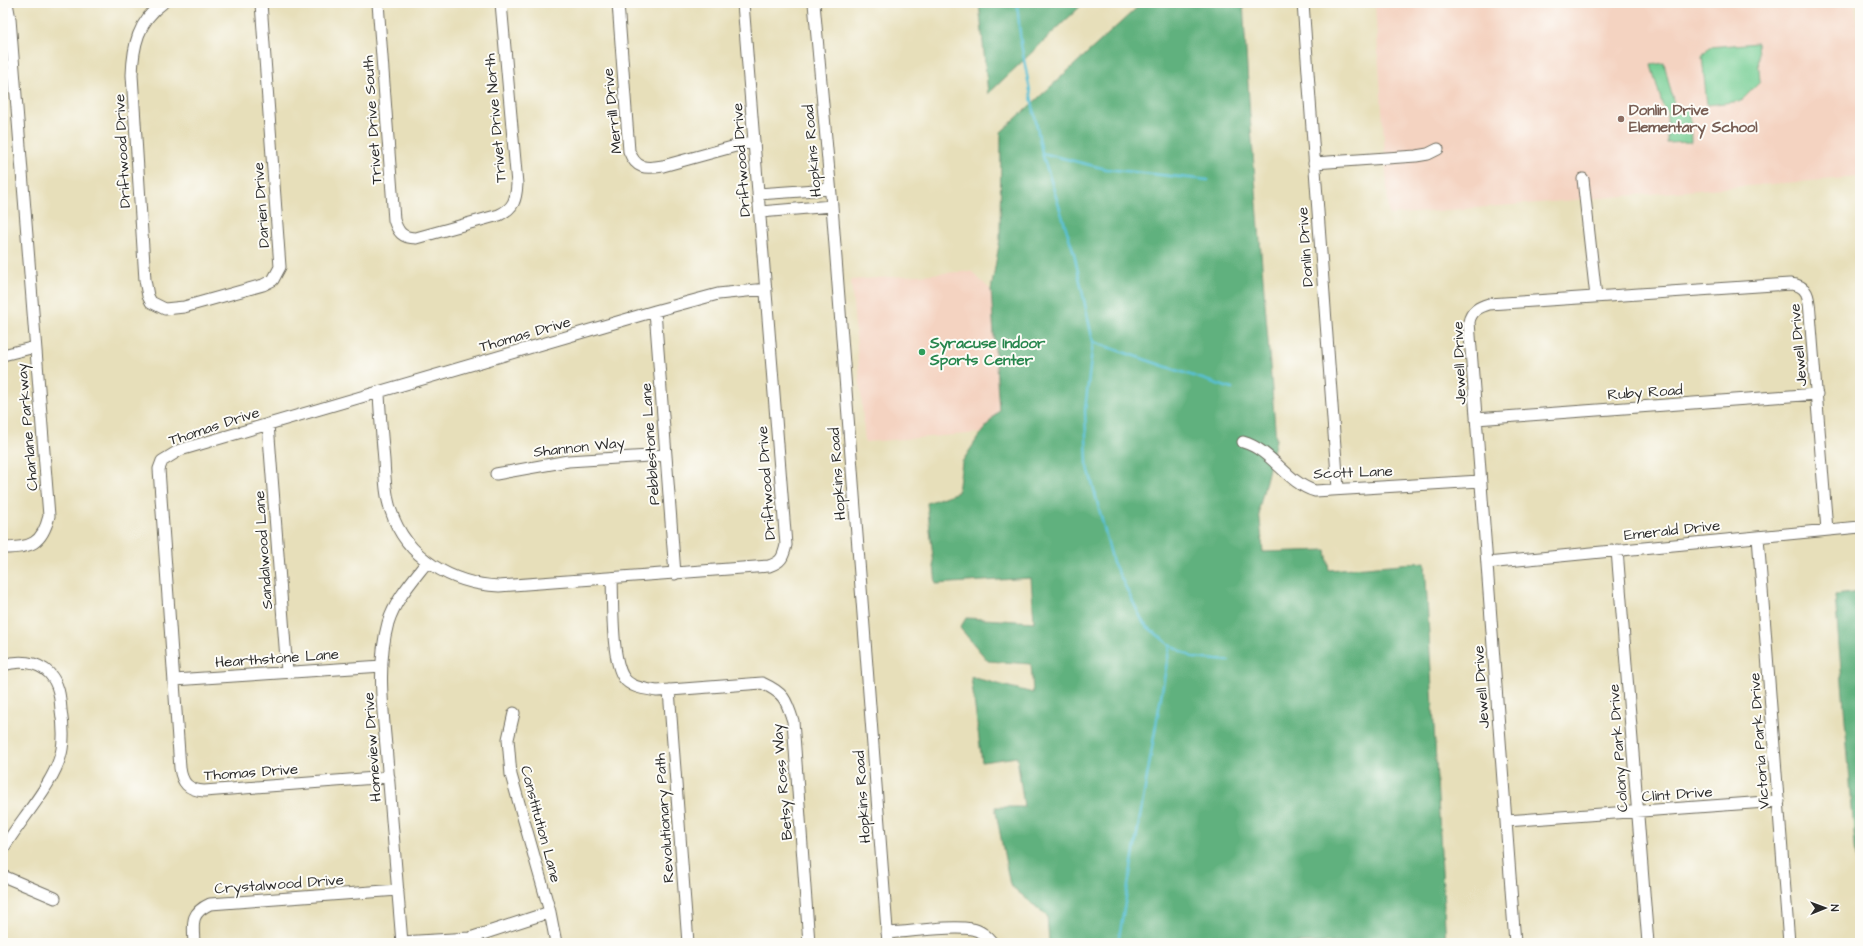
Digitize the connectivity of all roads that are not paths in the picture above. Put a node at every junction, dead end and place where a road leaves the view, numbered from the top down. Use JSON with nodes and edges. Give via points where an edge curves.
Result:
{"nodes":[{"id":1,"x":7,"y":3,"type":"edge"},
{"id":2,"x":163,"y":3,"type":"edge"},
{"id":3,"x":261,"y":3,"type":"edge"},
{"id":4,"x":378,"y":3,"type":"edge"},
{"id":5,"x":501,"y":3,"type":"edge"},
{"id":6,"x":618,"y":3,"type":"edge"},
{"id":7,"x":744,"y":3,"type":"edge"},
{"id":8,"x":814,"y":3,"type":"edge"},
{"id":9,"x":1303,"y":3,"type":"edge"},
{"id":10,"x":754,"y":141,"type":"junction"},
{"id":11,"x":1438,"y":149,"type":"dead end"},
{"id":12,"x":1314,"y":163,"type":"junction"},
{"id":13,"x":1584,"y":179,"type":"dead end"},
{"id":14,"x":830,"y":189,"type":"junction"},
{"id":15,"x":758,"y":194,"type":"junction"},
{"id":16,"x":832,"y":206,"type":"junction"},
{"id":17,"x":760,"y":212,"type":"junction"},
{"id":18,"x":400,"y":233,"type":"joint"},
{"id":19,"x":766,"y":289,"type":"junction"},
{"id":20,"x":1596,"y":297,"type":"junction"},
{"id":21,"x":155,"y":305,"type":"joint"},
{"id":22,"x":655,"y":311,"type":"junction"},
{"id":23,"x":35,"y":347,"type":"junction"},
{"id":24,"x":3,"y":355,"type":"edge"},
{"id":25,"x":379,"y":393,"type":"junction"},
{"id":26,"x":1817,"y":394,"type":"junction"},
{"id":27,"x":1476,"y":419,"type":"junction"},
{"id":28,"x":268,"y":424,"type":"junction"},
{"id":29,"x":1243,"y":442,"type":"dead end"},
{"id":30,"x":666,"y":455,"type":"junction"},
{"id":31,"x":496,"y":474,"type":"dead end"},
{"id":32,"x":1480,"y":481,"type":"junction"},
{"id":33,"x":1338,"y":489,"type":"junction"},
{"id":34,"x":1860,"y":527,"type":"edge"},
{"id":35,"x":1827,"y":530,"type":"junction"},
{"id":36,"x":1758,"y":537,"type":"junction"},
{"id":37,"x":3,"y":548,"type":"edge"},
{"id":38,"x":1617,"y":550,"type":"junction"},
{"id":39,"x":427,"y":562,"type":"junction"},
{"id":40,"x":1487,"y":563,"type":"junction"},
{"id":41,"x":676,"y":574,"type":"junction"},
{"id":42,"x":612,"y":578,"type":"junction"},
{"id":43,"x":3,"y":665,"type":"edge"},
{"id":44,"x":382,"y":666,"type":"junction"},
{"id":45,"x":288,"y":672,"type":"junction"},
{"id":46,"x":174,"y":680,"type":"junction"},
{"id":47,"x":669,"y":690,"type":"junction"},
{"id":48,"x":514,"y":713,"type":"dead end"},
{"id":49,"x":389,"y":777,"type":"junction"},
{"id":50,"x":1779,"y":801,"type":"junction"},
{"id":51,"x":1638,"y":812,"type":"junction"},
{"id":52,"x":1506,"y":821,"type":"junction"},
{"id":53,"x":3,"y":849,"type":"edge"},
{"id":54,"x":3,"y":876,"type":"edge"},
{"id":55,"x":398,"y":890,"type":"junction"},
{"id":56,"x":55,"y":898,"type":"dead end"},
{"id":57,"x":550,"y":912,"type":"junction"},
{"id":58,"x":888,"y":938,"type":"edge"},
{"id":59,"x":194,"y":943,"type":"edge"},
{"id":60,"x":401,"y":943,"type":"edge"},
{"id":61,"x":556,"y":943,"type":"edge"},
{"id":62,"x":688,"y":943,"type":"edge"},
{"id":63,"x":809,"y":943,"type":"edge"},
{"id":64,"x":992,"y":943,"type":"edge"},
{"id":65,"x":1515,"y":943,"type":"edge"},
{"id":66,"x":1648,"y":943,"type":"edge"},
{"id":67,"x":1789,"y":943,"type":"edge"}],
"edges":[{"from":1,"to":23,"type":"street","name":"Charlane Parkway"},
{"from":2,"to":21,"type":"street","name":"Driftwood Drive","via":[[152,10],[140,29],[132,75],[145,280],[148,296]]},
{"from":3,"to":21,"type":"street","name":"Darien Drive","via":[[280,255],[278,275],[263,285],[184,307],[166,309]]},
{"from":4,"to":18,"type":"street","name":"Trivet Drive South","via":[[394,220]]},
{"from":5,"to":18,"type":"street","name":"Trivet Drive North","via":[[517,184],[513,205],[499,215],[416,238],[408,238]]},
{"from":6,"to":10,"type":"street","name":"Merrill Drive","via":[[629,150],[632,160],[639,166],[656,167]]},
{"from":7,"to":10,"type":"street","name":"Driftwood Drive"},
{"from":8,"to":14,"type":"street","name":"Hopkins Road"},
{"from":9,"to":12,"type":"street","name":"Donlin Drive"},
{"from":10,"to":15,"type":"street","name":"Driftwood Drive"},
{"from":11,"to":12,"type":"street","via":[[1416,156]]},
{"from":12,"to":33,"type":"street","name":"Donlin Drive"},
{"from":13,"to":20,"type":"street"},
{"from":14,"to":15,"type":"street"},
{"from":14,"to":16,"type":"street","name":"Hopkins Road"},
{"from":15,"to":17,"type":"street","name":"Driftwood Drive"},
{"from":16,"to":17,"type":"street"},
{"from":16,"to":58,"type":"street","name":"Hopkins Road"},
{"from":17,"to":19,"type":"street","name":"Driftwood Drive"},
{"from":19,"to":22,"type":"street","name":"Thomas Drive","via":[[718,294]]},
{"from":19,"to":41,"type":"street","name":"Driftwood Drive","via":[[786,545],[784,556],[779,562],[769,566]]},
{"from":20,"to":26,"type":"street","name":"Jewell Drive","via":[[1796,284],[1808,293]]},
{"from":20,"to":27,"type":"street","name":"Jewell Drive","via":[[1489,304],[1473,312],[1469,322]]},
{"from":22,"to":25,"type":"street","name":"Thomas Drive"},
{"from":22,"to":30,"type":"street","name":"Pebblestone Lane"},
{"from":23,"to":24,"type":"street"},
{"from":23,"to":37,"type":"street","name":"Charlane Parkway","via":[[49,514],[45,531],[38,540],[25,547]]},
{"from":25,"to":28,"type":"street","name":"Thomas Drive"},
{"from":25,"to":39,"type":"street","name":"Driftwood Drive","via":[[385,484],[390,511],[407,541]]},
{"from":26,"to":27,"type":"street","name":"Ruby Road"},
{"from":26,"to":35,"type":"street","name":"Jewell Drive"},
{"from":27,"to":32,"type":"street","name":"Jewell Drive"},
{"from":28,"to":45,"type":"street","name":"Sandalwood Lane"},
{"from":28,"to":46,"type":"street","name":"Thomas Drive","via":[[180,450],[162,461],[159,469]]},
{"from":29,"to":33,"type":"street","name":"Scott Lane","via":[[1254,445],[1308,489]]},
{"from":30,"to":31,"type":"street","name":"Shannon Way","via":[[568,461]]},
{"from":30,"to":41,"type":"street","name":"Pebblestone Lane"},
{"from":32,"to":33,"type":"street","name":"Scott Lane"},
{"from":32,"to":40,"type":"street","name":"Jewell Drive"},
{"from":34,"to":35,"type":"street","name":"Emerald Drive"},
{"from":35,"to":36,"type":"street","name":"Emerald Drive"},
{"from":36,"to":38,"type":"street","name":"Emerald Drive"},
{"from":36,"to":50,"type":"street","name":"Victoria Park Drive"},
{"from":38,"to":40,"type":"street","name":"Emerald Drive"},
{"from":38,"to":51,"type":"street","name":"Colony Park Drive"},
{"from":39,"to":42,"type":"street","name":"Driftwood Drive","via":[[441,572],[485,586]]},
{"from":39,"to":44,"type":"street","name":"Homeview Drive","via":[[400,598],[389,621]]},
{"from":40,"to":52,"type":"street","name":"Jewell Drive"},
{"from":41,"to":42,"type":"street","name":"Driftwood Drive"},
{"from":42,"to":47,"type":"street","name":"Betsy Ross Way","via":[[616,660],[624,679],[642,689]]},
{"from":43,"to":53,"type":"street","via":[[30,663],[47,672],[58,686],[63,724],[62,750],[55,768]]},
{"from":44,"to":45,"type":"street","name":"Hearthstone Lane"},
{"from":44,"to":49,"type":"street","name":"Homeview Drive"},
{"from":45,"to":46,"type":"street","name":"Hearthstone Lane"},
{"from":46,"to":49,"type":"street","name":"Thomas Drive","via":[[181,773],[186,785],[194,790]]},
{"from":47,"to":62,"type":"street","name":"Revolutionary Path"},
{"from":47,"to":63,"type":"street","name":"Betsy Ross Way","via":[[762,683],[778,690],[787,702],[793,721]]},
{"from":48,"to":57,"type":"street","name":"Constitution Lane","via":[[508,739],[511,775]]},
{"from":49,"to":55,"type":"street","name":"Homeview Drive"},
{"from":50,"to":51,"type":"street","name":"Clint Drive"},
{"from":50,"to":67,"type":"street","name":"Victoria Park Drive"},
{"from":51,"to":52,"type":"street","name":"Clint Drive"},
{"from":51,"to":66,"type":"street","name":"Colony Park Drive"},
{"from":52,"to":65,"type":"street","name":"Jewell Drive"},
{"from":54,"to":56,"type":"street"},
{"from":55,"to":59,"type":"street","name":"Crystalwood Drive","via":[[210,904],[198,910],[194,917]]},
{"from":55,"to":60,"type":"street","name":"Homeview Drive"},
{"from":57,"to":60,"type":"street","via":[[470,938]]},
{"from":57,"to":61,"type":"street","name":"Constitution Lane"},
{"from":58,"to":64,"type":"street","via":[[958,928],[973,929],[990,939]]}]}
